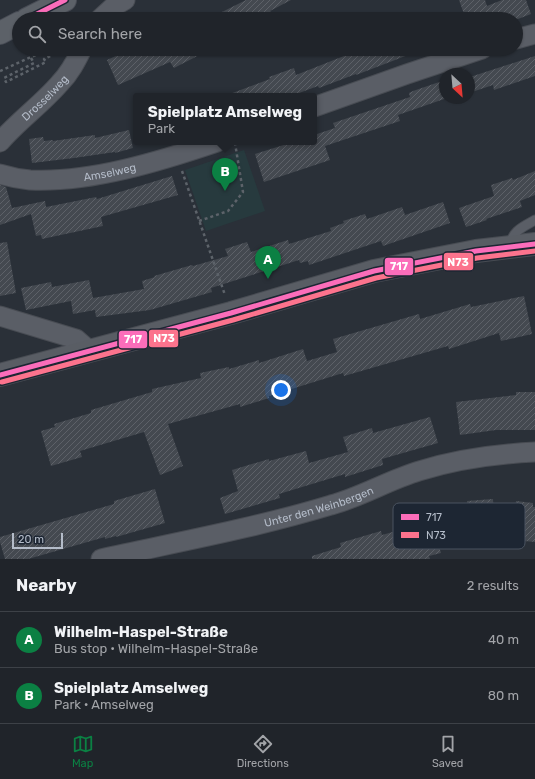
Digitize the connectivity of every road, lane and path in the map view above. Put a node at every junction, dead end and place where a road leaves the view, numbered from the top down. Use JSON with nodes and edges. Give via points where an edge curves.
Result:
{"nodes":[{"id":1,"x":65,"y":0,"type":"edge"},
{"id":2,"x":125,"y":0,"type":"edge"},
{"id":3,"x":41,"y":12,"type":"edge"},
{"id":4,"x":108,"y":12,"type":"edge"},
{"id":5,"x":12,"y":27,"type":"edge"},
{"id":6,"x":0,"y":33,"type":"edge"},
{"id":7,"x":535,"y":34,"type":"edge"},
{"id":8,"x":523,"y":37,"type":"edge"},
{"id":9,"x":35,"y":56,"type":"edge"},
{"id":10,"x":50,"y":56,"type":"edge"},
{"id":11,"x":79,"y":56,"type":"edge"},
{"id":12,"x":461,"y":56,"type":"edge"},
{"id":13,"x":31,"y":58,"type":"junction"},
{"id":14,"x":0,"y":71,"type":"edge"},
{"id":15,"x":317,"y":106,"type":"edge"},
{"id":16,"x":0,"y":142,"type":"edge"},
{"id":17,"x":208,"y":145,"type":"edge"},
{"id":18,"x":235,"y":145,"type":"edge"},
{"id":19,"x":177,"y":156,"type":"junction"},
{"id":20,"x":0,"y":174,"type":"edge"},
{"id":21,"x":535,"y":220,"type":"edge"},
{"id":22,"x":199,"y":221,"type":"junction"},
{"id":23,"x":535,"y":244,"type":"edge"},
{"id":24,"x":508,"y":246,"type":"junction"},
{"id":25,"x":231,"y":313,"type":"junction"},
{"id":26,"x":0,"y":316,"type":"edge"},
{"id":27,"x":87,"y":352,"type":"junction"},
{"id":28,"x":0,"y":376,"type":"edge"},
{"id":29,"x":535,"y":452,"type":"edge"},
{"id":30,"x":101,"y":559,"type":"edge"}],
"edges":[{"from":1,"to":3,"type":"main road"},
{"from":2,"to":4,"type":"street"},
{"from":5,"to":6,"type":"main road"},
{"from":7,"to":8,"type":"street"},
{"from":9,"to":13,"type":"path"},
{"from":10,"to":13,"type":"path","via":[[44,59],[46,62],[6,82],[4,78],[34,63]]},
{"from":11,"to":16,"type":"street","name":"Drosselweg","via":[[60,84]]},
{"from":12,"to":15,"type":"street"},
{"from":13,"to":14,"type":"path"},
{"from":17,"to":19,"type":"street","name":"Amselweg"},
{"from":18,"to":22,"type":"path","via":[[243,192],[228,211]]},
{"from":19,"to":20,"type":"street","name":"Amselweg","via":[[107,173],[71,178],[31,180]]},
{"from":19,"to":22,"type":"path"},
{"from":21,"to":24,"type":"lane","via":[[517,230]]},
{"from":22,"to":25,"type":"path"},
{"from":23,"to":24,"type":"street"},
{"from":24,"to":25,"type":"street","via":[[374,271]]},
{"from":25,"to":27,"type":"street"},
{"from":26,"to":27,"type":"street","via":[[76,339]]},
{"from":27,"to":28,"type":"street"},
{"from":29,"to":30,"type":"street","name":"Unter den Weinbergen","via":[[458,460],[418,471],[333,505],[274,521]]}]}
